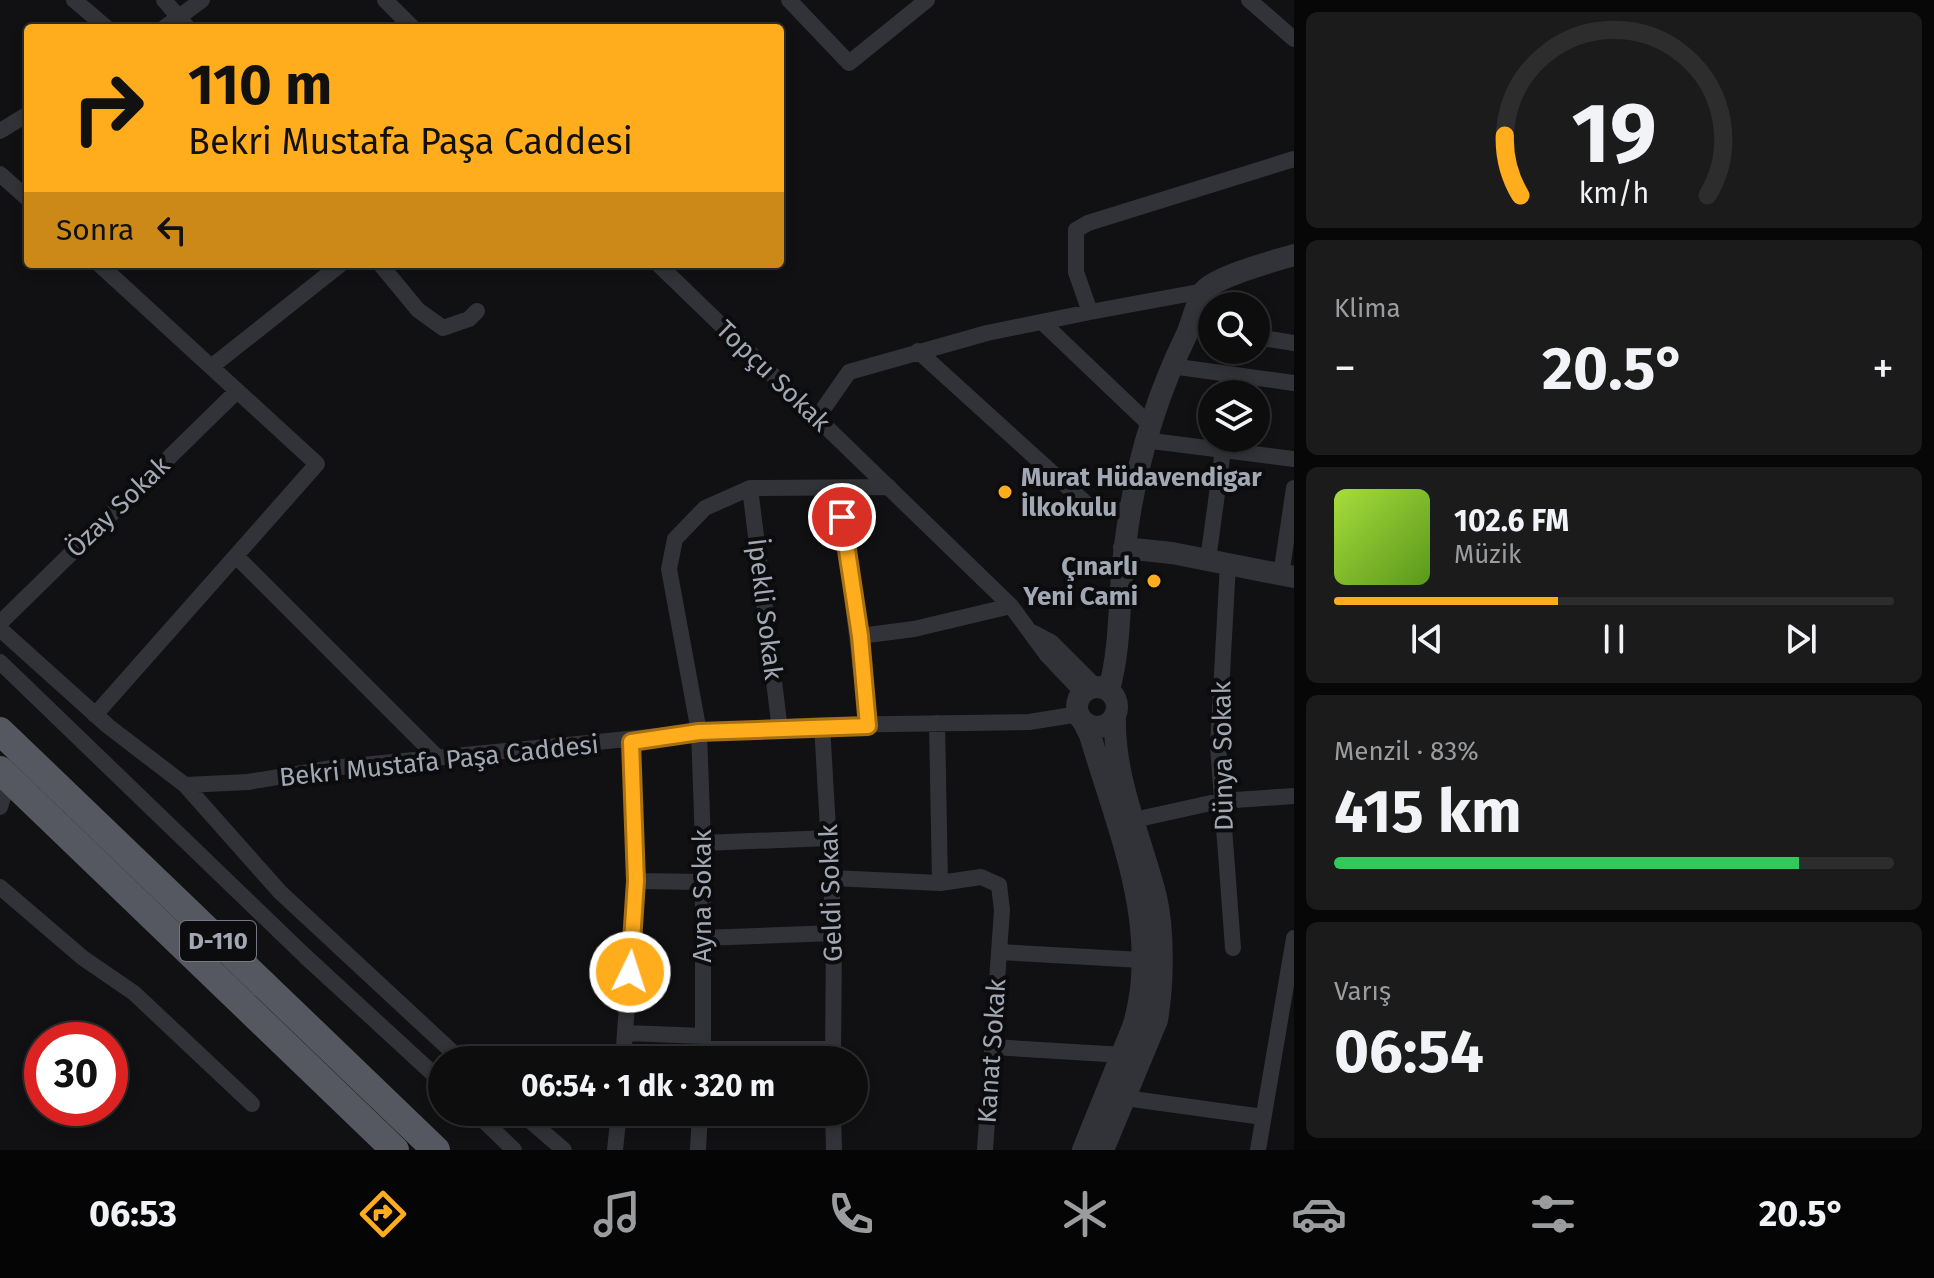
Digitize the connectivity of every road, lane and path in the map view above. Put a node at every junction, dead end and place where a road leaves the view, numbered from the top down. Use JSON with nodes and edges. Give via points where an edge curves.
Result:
{"nodes":[{"id":1,"x":74,"y":0,"type":"edge"},
{"id":2,"x":164,"y":0,"type":"edge"},
{"id":3,"x":202,"y":0,"type":"edge"},
{"id":4,"x":385,"y":0,"type":"edge"},
{"id":5,"x":789,"y":0,"type":"edge"},
{"id":6,"x":927,"y":0,"type":"edge"},
{"id":7,"x":1249,"y":0,"type":"edge"},
{"id":8,"x":1273,"y":7,"type":"edge"},
{"id":9,"x":184,"y":22,"type":"edge"},
{"id":10,"x":102,"y":24,"type":"edge"},
{"id":11,"x":409,"y":24,"type":"edge"},
{"id":12,"x":1294,"y":39,"type":"edge"},
{"id":13,"x":24,"y":116,"type":"edge"},
{"id":14,"x":0,"y":131,"type":"edge"},
{"id":15,"x":1294,"y":159,"type":"edge"},
{"id":16,"x":0,"y":174,"type":"edge"},
{"id":17,"x":24,"y":195,"type":"edge"},
{"id":18,"x":1294,"y":255,"type":"edge"},
{"id":19,"x":103,"y":268,"type":"edge"},
{"id":20,"x":336,"y":268,"type":"edge"},
{"id":21,"x":383,"y":268,"type":"edge"},
{"id":22,"x":662,"y":268,"type":"edge"},
{"id":23,"x":1204,"y":291,"type":"joint"},
{"id":24,"x":477,"y":311,"type":"dead end"},
{"id":25,"x":1090,"y":312,"type":"junction"},
{"id":26,"x":1042,"y":322,"type":"junction"},
{"id":27,"x":1198,"y":330,"type":"edge"},
{"id":28,"x":1270,"y":339,"type":"edge"},
{"id":29,"x":1294,"y":343,"type":"edge"},
{"id":30,"x":918,"y":351,"type":"junction"},
{"id":31,"x":1171,"y":366,"type":"junction"},
{"id":32,"x":211,"y":367,"type":"junction"},
{"id":33,"x":1294,"y":383,"type":"edge"},
{"id":34,"x":237,"y":391,"type":"junction"},
{"id":35,"x":817,"y":418,"type":"junction"},
{"id":36,"x":1146,"y":432,"type":"junction"},
{"id":37,"x":1198,"y":444,"type":"edge"},
{"id":38,"x":1223,"y":452,"type":"edge"},
{"id":39,"x":1239,"y":452,"type":"edge"},
{"id":40,"x":1294,"y":459,"type":"edge"},
{"id":41,"x":889,"y":487,"type":"junction"},
{"id":42,"x":750,"y":488,"type":"junction"},
{"id":43,"x":1294,"y":488,"type":"edge"},
{"id":44,"x":839,"y":489,"type":"junction"},
{"id":45,"x":1131,"y":511,"type":"junction"},
{"id":46,"x":1124,"y":548,"type":"junction"},
{"id":47,"x":236,"y":556,"type":"junction"},
{"id":48,"x":1218,"y":562,"type":"junction"},
{"id":49,"x":1288,"y":576,"type":"edge"},
{"id":50,"x":1011,"y":606,"type":"junction"},
{"id":51,"x":0,"y":626,"type":"edge"},
{"id":52,"x":860,"y":636,"type":"junction"},
{"id":53,"x":0,"y":662,"type":"edge"},
{"id":54,"x":1090,"y":701,"type":"junction"},
{"id":55,"x":95,"y":715,"type":"junction"},
{"id":56,"x":1115,"y":716,"type":"junction"},
{"id":57,"x":937,"y":723,"type":"junction"},
{"id":58,"x":822,"y":725,"type":"junction"},
{"id":59,"x":868,"y":726,"type":"junction"},
{"id":60,"x":780,"y":730,"type":"junction"},
{"id":61,"x":0,"y":731,"type":"edge"},
{"id":62,"x":699,"y":732,"type":"junction"},
{"id":63,"x":631,"y":742,"type":"junction"},
{"id":64,"x":439,"y":759,"type":"junction"},
{"id":65,"x":4,"y":774,"type":"edge"},
{"id":66,"x":185,"y":785,"type":"junction"},
{"id":67,"x":1294,"y":797,"type":"edge"},
{"id":68,"x":1220,"y":801,"type":"junction"},
{"id":69,"x":0,"y":807,"type":"edge"},
{"id":70,"x":1134,"y":820,"type":"junction"},
{"id":71,"x":830,"y":838,"type":"junction"},
{"id":72,"x":703,"y":843,"type":"junction"},
{"id":73,"x":832,"y":878,"type":"junction"},
{"id":74,"x":636,"y":881,"type":"junction"},
{"id":75,"x":702,"y":882,"type":"junction"},
{"id":76,"x":940,"y":883,"type":"junction"},
{"id":77,"x":0,"y":887,"type":"edge"},
{"id":78,"x":834,"y":933,"type":"junction"},
{"id":79,"x":702,"y":938,"type":"junction"},
{"id":80,"x":1294,"y":938,"type":"edge"},
{"id":81,"x":1233,"y":948,"type":"dead end"},
{"id":82,"x":999,"y":952,"type":"junction"},
{"id":83,"x":1142,"y":960,"type":"junction"},
{"id":84,"x":1292,"y":983,"type":"edge"},
{"id":85,"x":626,"y":1033,"type":"junction"},
{"id":86,"x":446,"y":1046,"type":"edge"},
{"id":87,"x":625,"y":1046,"type":"edge"},
{"id":88,"x":693,"y":1046,"type":"edge"},
{"id":89,"x":703,"y":1046,"type":"edge"},
{"id":90,"x":833,"y":1046,"type":"edge"},
{"id":91,"x":992,"y":1047,"type":"junction"},
{"id":92,"x":1123,"y":1055,"type":"junction"},
{"id":93,"x":428,"y":1069,"type":"edge"},
{"id":94,"x":1125,"y":1098,"type":"junction"},
{"id":95,"x":252,"y":1104,"type":"dead end"},
{"id":96,"x":1263,"y":1117,"type":"junction"},
{"id":97,"x":489,"y":1126,"type":"edge"},
{"id":98,"x":536,"y":1126,"type":"edge"},
{"id":99,"x":618,"y":1126,"type":"edge"},
{"id":100,"x":699,"y":1126,"type":"edge"},
{"id":101,"x":833,"y":1126,"type":"edge"},
{"id":102,"x":395,"y":1150,"type":"edge"},
{"id":103,"x":436,"y":1150,"type":"edge"},
{"id":104,"x":514,"y":1150,"type":"edge"},
{"id":105,"x":564,"y":1150,"type":"edge"},
{"id":106,"x":615,"y":1150,"type":"edge"},
{"id":107,"x":698,"y":1150,"type":"edge"},
{"id":108,"x":834,"y":1150,"type":"edge"},
{"id":109,"x":985,"y":1150,"type":"edge"},
{"id":110,"x":1083,"y":1150,"type":"edge"},
{"id":111,"x":1103,"y":1150,"type":"edge"},
{"id":112,"x":1258,"y":1150,"type":"edge"}],
"edges":[{"from":1,"to":10,"type":"street"},
{"from":2,"to":9,"type":"street"},
{"from":3,"to":9,"type":"street"},
{"from":4,"to":11,"type":"street"},
{"from":5,"to":6,"type":"street","via":[[849,63]]},
{"from":7,"to":8,"type":"street"},
{"from":8,"to":12,"type":"street"},
{"from":13,"to":14,"type":"street"},
{"from":15,"to":25,"type":"street","via":[[1076,230],[1076,272]]},
{"from":16,"to":17,"type":"street"},
{"from":18,"to":23,"type":"street","via":[[1254,266]]},
{"from":19,"to":32,"type":"street"},
{"from":20,"to":32,"type":"street"},
{"from":21,"to":24,"type":"street","via":[[418,310],[443,328]]},
{"from":22,"to":35,"type":"street","name":"Topçu Sokak"},
{"from":23,"to":25,"type":"street"},
{"from":25,"to":26,"type":"street"},
{"from":26,"to":30,"type":"street"},
{"from":26,"to":36,"type":"street"},
{"from":27,"to":31,"type":"street"},
{"from":28,"to":29,"type":"street"},
{"from":30,"to":35,"type":"street","via":[[849,372]]},
{"from":30,"to":45,"type":"street","via":[[1091,508]]},
{"from":31,"to":33,"type":"street"},
{"from":31,"to":36,"type":"street"},
{"from":32,"to":34,"type":"street"},
{"from":34,"to":47,"type":"street","via":[[317,464]]},
{"from":34,"to":51,"type":"street","name":"Özay Sokak"},
{"from":35,"to":41,"type":"street","name":"Topçu Sokak"},
{"from":36,"to":37,"type":"street"},
{"from":36,"to":45,"type":"street"},
{"from":38,"to":48,"type":"street","name":"Dünya Sokak"},
{"from":39,"to":40,"type":"street"},
{"from":41,"to":44,"type":"street"},
{"from":41,"to":50,"type":"street","name":"Topçu Sokak"},
{"from":42,"to":44,"type":"street"},
{"from":42,"to":60,"type":"street","name":"İpekli Sokak"},
{"from":42,"to":62,"type":"street","name":"Ayna Sokak","via":[[705,508],[675,539],[669,569]]},
{"from":43,"to":49,"type":"street"},
{"from":44,"to":52,"type":"street"},
{"from":45,"to":46,"type":"street"},
{"from":46,"to":48,"type":"street"},
{"from":46,"to":54,"type":"street","via":[[1118,657]]},
{"from":47,"to":55,"type":"street"},
{"from":47,"to":64,"type":"street"},
{"from":48,"to":49,"type":"street"},
{"from":48,"to":68,"type":"street","name":"Dünya Sokak"},
{"from":50,"to":52,"type":"street"},
{"from":50,"to":54,"type":"street","name":"Topçu Sokak","via":[[1033,632],[1051,642]]},
{"from":51,"to":55,"type":"street"},
{"from":52,"to":59,"type":"street"},
{"from":53,"to":93,"type":"street"},
{"from":54,"to":56,"type":"street","via":[[1117,701]]},
{"from":54,"to":56,"type":"street","via":[[1102,727]]},
{"from":54,"to":57,"type":"street","name":"Bekri Mustafa Paşa Caddesi","via":[[1029,722]]},
{"from":54,"to":83,"type":"street","via":[[1090,735],[1133,880]]},
{"from":55,"to":66,"type":"street"},
{"from":56,"to":70,"type":"street","via":[[1114,740]]},
{"from":57,"to":59,"type":"street","name":"Bekri Mustafa Paşa Caddesi"},
{"from":57,"to":76,"type":"street"},
{"from":58,"to":59,"type":"street","name":"Bekri Mustafa Paşa Caddesi"},
{"from":58,"to":60,"type":"street","name":"Bekri Mustafa Paşa Caddesi"},
{"from":58,"to":71,"type":"street","name":"Geldi Sokak"},
{"from":60,"to":62,"type":"street","name":"Bekri Mustafa Paşa Caddesi"},
{"from":61,"to":103,"type":"highway","number":"D-110"},
{"from":62,"to":63,"type":"street","name":"Bekri Mustafa Paşa Caddesi"},
{"from":62,"to":72,"type":"street","name":"Ayna Sokak"},
{"from":63,"to":64,"type":"street","name":"Bekri Mustafa Paşa Caddesi"},
{"from":63,"to":74,"type":"street"},
{"from":64,"to":66,"type":"street","name":"Bekri Mustafa Paşa Caddesi"},
{"from":65,"to":69,"type":"street"},
{"from":65,"to":102,"type":"highway","number":"D-110"},
{"from":66,"to":86,"type":"street","via":[[280,892]]},
{"from":67,"to":68,"type":"street"},
{"from":68,"to":70,"type":"street"},
{"from":68,"to":81,"type":"street","name":"Dünya Sokak"},
{"from":70,"to":94,"type":"street","via":[[1157,901],[1161,999]]},
{"from":71,"to":72,"type":"street"},
{"from":71,"to":73,"type":"street","name":"Geldi Sokak"},
{"from":72,"to":75,"type":"street","name":"Ayna Sokak"},
{"from":73,"to":76,"type":"street"},
{"from":73,"to":78,"type":"street","name":"Geldi Sokak"},
{"from":74,"to":75,"type":"street"},
{"from":74,"to":85,"type":"street"},
{"from":75,"to":79,"type":"street","name":"Ayna Sokak"},
{"from":76,"to":82,"type":"street","name":"Kanat Sokak","via":[[981,877],[999,885]]},
{"from":77,"to":95,"type":"street","via":[[83,958],[134,993]]},
{"from":78,"to":79,"type":"street"},
{"from":78,"to":90,"type":"street","name":"Geldi Sokak"},
{"from":79,"to":89,"type":"street","name":"Ayna Sokak"},
{"from":80,"to":84,"type":"street"},
{"from":82,"to":83,"type":"street"},
{"from":82,"to":91,"type":"street","name":"Kanat Sokak"},
{"from":83,"to":92,"type":"street","via":[[1140,1006]]},
{"from":84,"to":96,"type":"street"},
{"from":85,"to":87,"type":"street"},
{"from":85,"to":88,"type":"street"},
{"from":91,"to":92,"type":"street"},
{"from":91,"to":109,"type":"street","name":"Kanat Sokak"},
{"from":92,"to":110,"type":"street"},
{"from":94,"to":96,"type":"street"},
{"from":94,"to":111,"type":"street"},
{"from":96,"to":112,"type":"street"},
{"from":97,"to":104,"type":"street"},
{"from":98,"to":105,"type":"street"},
{"from":99,"to":106,"type":"street"},
{"from":100,"to":107,"type":"street"},
{"from":101,"to":108,"type":"street"}]}
